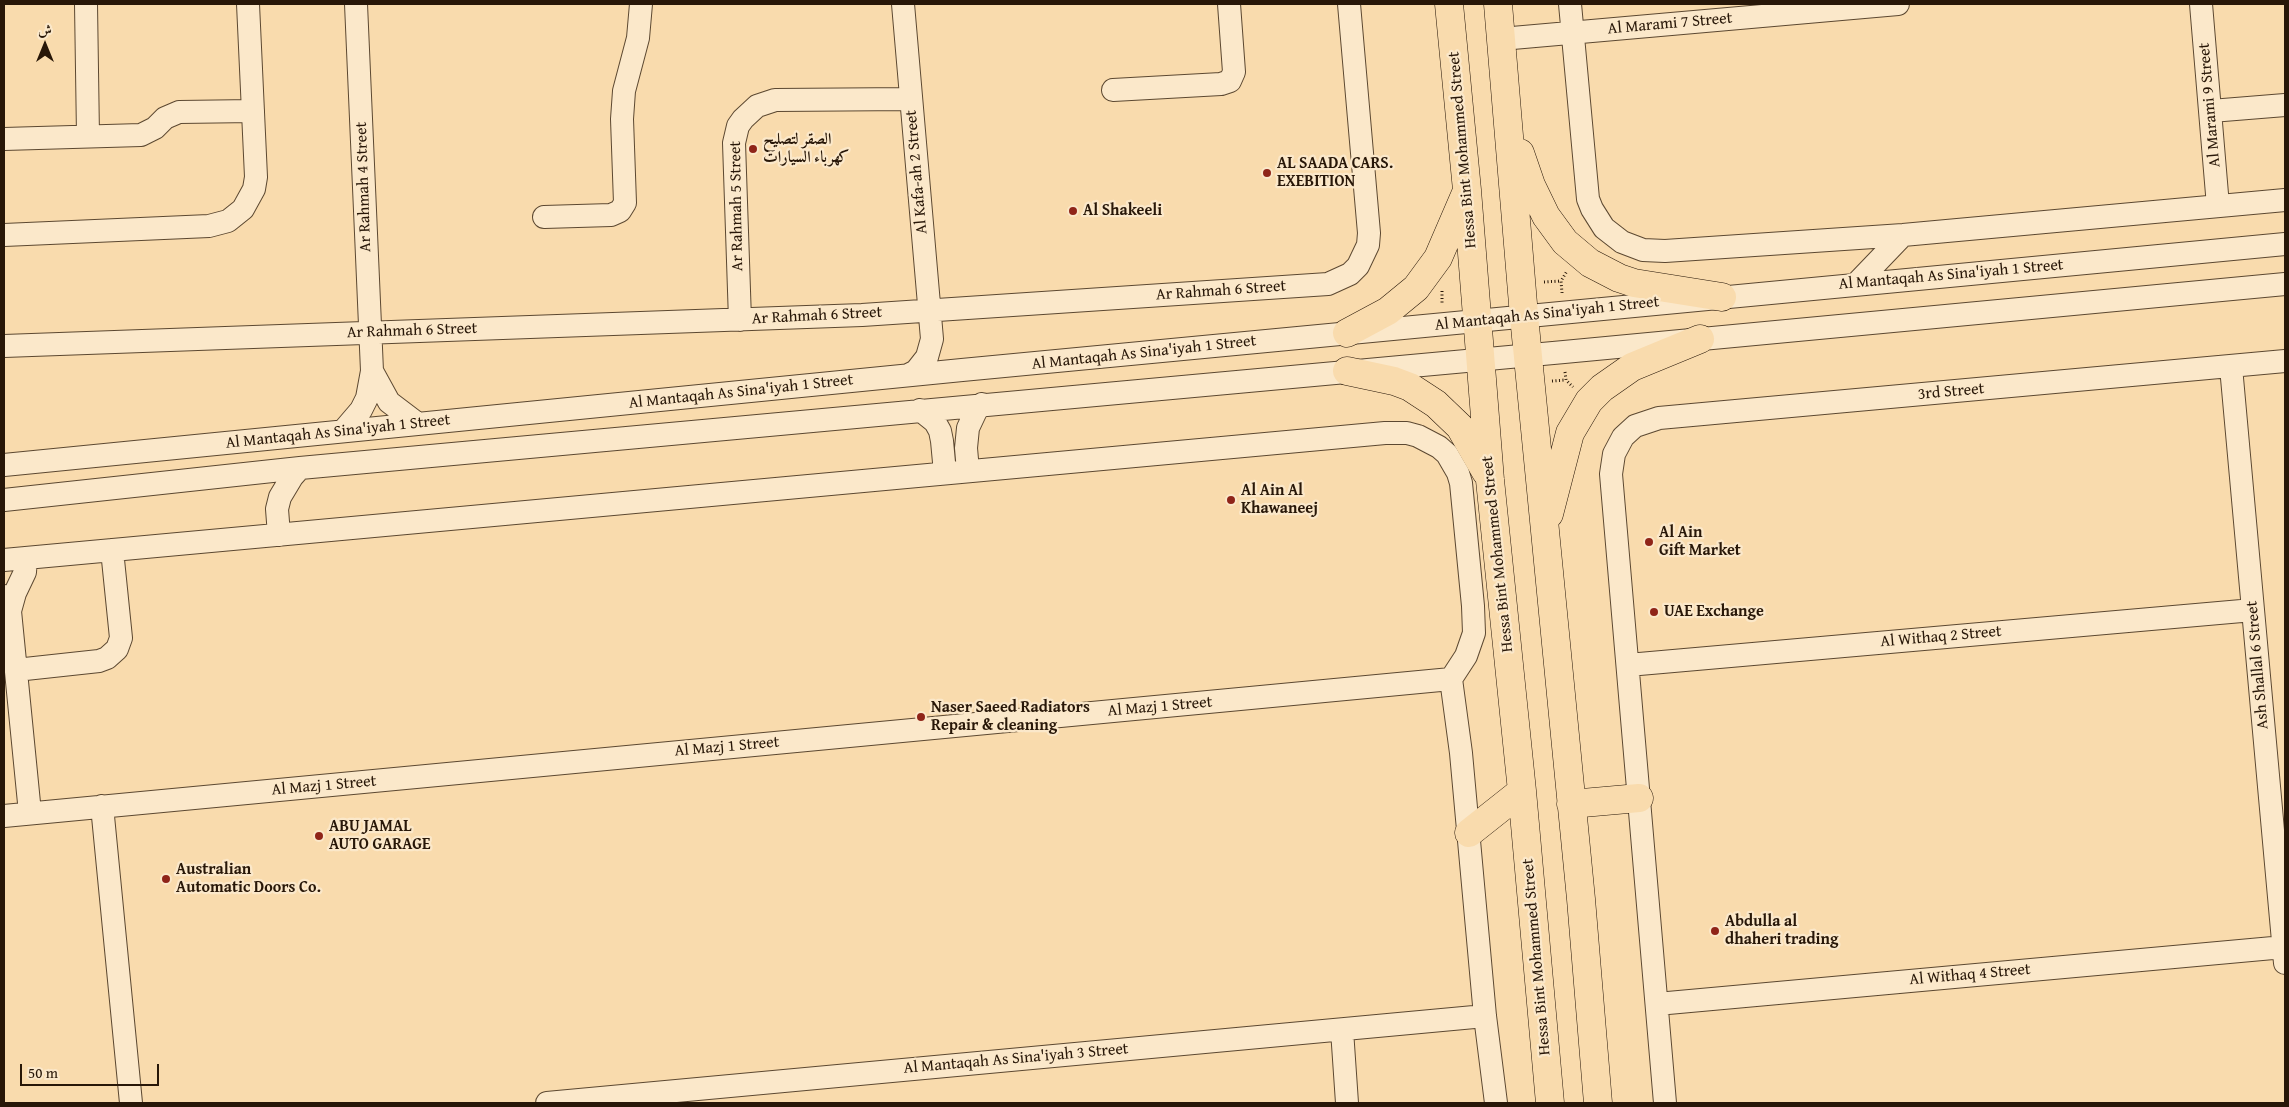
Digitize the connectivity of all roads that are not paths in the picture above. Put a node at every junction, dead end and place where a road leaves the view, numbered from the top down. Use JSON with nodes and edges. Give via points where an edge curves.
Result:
{"nodes":[{"id":1,"x":86,"y":4,"type":"edge"},
{"id":2,"x":248,"y":4,"type":"edge"},
{"id":3,"x":356,"y":4,"type":"edge"},
{"id":4,"x":641,"y":4,"type":"edge"},
{"id":5,"x":903,"y":4,"type":"edge"},
{"id":6,"x":1229,"y":4,"type":"edge"},
{"id":7,"x":1349,"y":4,"type":"edge"},
{"id":8,"x":1449,"y":4,"type":"edge"},
{"id":9,"x":1498,"y":4,"type":"edge"},
{"id":10,"x":1570,"y":4,"type":"edge"},
{"id":11,"x":1898,"y":4,"type":"edge"},
{"id":12,"x":2201,"y":4,"type":"edge"},
{"id":13,"x":1755,"y":10,"type":"edge"},
{"id":14,"x":1572,"y":33,"type":"junction"},
{"id":15,"x":1501,"y":39,"type":"junction"},
{"id":16,"x":1113,"y":90,"type":"dead end"},
{"id":17,"x":911,"y":99,"type":"junction"},
{"id":18,"x":2285,"y":105,"type":"edge"},
{"id":19,"x":253,"y":111,"type":"junction"},
{"id":20,"x":2211,"y":111,"type":"junction"},
{"id":21,"x":1508,"y":120,"type":"junction"},
{"id":22,"x":88,"y":136,"type":"junction"},
{"id":23,"x":4,"y":139,"type":"edge"},
{"id":24,"x":1467,"y":190,"type":"junction"},
{"id":25,"x":2285,"y":200,"type":"edge"},
{"id":26,"x":2218,"y":206,"type":"junction"},
{"id":27,"x":544,"y":217,"type":"dead end"},
{"id":28,"x":4,"y":235,"type":"edge"},
{"id":29,"x":1903,"y":235,"type":"junction"},
{"id":30,"x":2285,"y":244,"type":"edge"},
{"id":31,"x":1855,"y":284,"type":"junction"},
{"id":32,"x":2285,"y":284,"type":"edge"},
{"id":33,"x":1722,"y":297,"type":"junction"},
{"id":34,"x":928,"y":310,"type":"junction"},
{"id":35,"x":1524,"y":316,"type":"junction"},
{"id":36,"x":740,"y":320,"type":"junction"},
{"id":37,"x":1478,"y":320,"type":"junction"},
{"id":38,"x":370,"y":333,"type":"junction"},
{"id":39,"x":1347,"y":333,"type":"junction"},
{"id":40,"x":1700,"y":339,"type":"junction"},
{"id":41,"x":932,"y":340,"type":"junction"},
{"id":42,"x":4,"y":346,"type":"edge"},
{"id":43,"x":1528,"y":356,"type":"junction"},
{"id":44,"x":1481,"y":360,"type":"junction"},
{"id":45,"x":2285,"y":361,"type":"edge"},
{"id":46,"x":2231,"y":367,"type":"junction"},
{"id":47,"x":962,"y":370,"type":"junction"},
{"id":48,"x":372,"y":371,"type":"junction"},
{"id":49,"x":1347,"y":371,"type":"junction"},
{"id":50,"x":908,"y":376,"type":"junction"},
{"id":51,"x":745,"y":391,"type":"junction"},
{"id":52,"x":982,"y":404,"type":"junction"},
{"id":53,"x":920,"y":410,"type":"junction"},
{"id":54,"x":418,"y":424,"type":"junction"},
{"id":55,"x":711,"y":429,"type":"junction"},
{"id":56,"x":344,"y":431,"type":"junction"},
{"id":57,"x":4,"y":465,"type":"edge"},
{"id":58,"x":300,"y":468,"type":"junction"},
{"id":59,"x":968,"y":471,"type":"junction"},
{"id":60,"x":249,"y":473,"type":"junction"},
{"id":61,"x":945,"y":473,"type":"junction"},
{"id":62,"x":1490,"y":480,"type":"junction"},
{"id":63,"x":4,"y":500,"type":"edge"},
{"id":64,"x":277,"y":509,"type":"junction"},
{"id":65,"x":1545,"y":530,"type":"junction"},
{"id":66,"x":279,"y":535,"type":"junction"},
{"id":67,"x":112,"y":550,"type":"junction"},
{"id":68,"x":26,"y":558,"type":"junction"},
{"id":69,"x":4,"y":560,"type":"edge"},
{"id":70,"x":7,"y":603,"type":"edge"},
{"id":71,"x":2253,"y":610,"type":"junction"},
{"id":72,"x":1628,"y":665,"type":"junction"},
{"id":73,"x":16,"y":670,"type":"junction"},
{"id":74,"x":1450,"y":679,"type":"junction"},
{"id":75,"x":2276,"y":758,"type":"edge"},
{"id":76,"x":1522,"y":791,"type":"junction"},
{"id":77,"x":1639,"y":798,"type":"junction"},
{"id":78,"x":1571,"y":804,"type":"junction"},
{"id":79,"x":102,"y":806,"type":"junction"},
{"id":80,"x":30,"y":813,"type":"junction"},
{"id":81,"x":4,"y":816,"type":"edge"},
{"id":82,"x":1469,"y":833,"type":"junction"},
{"id":83,"x":2284,"y":955,"type":"edge"},
{"id":84,"x":1656,"y":1004,"type":"junction"},
{"id":85,"x":1485,"y":1016,"type":"junction"},
{"id":86,"x":1342,"y":1030,"type":"junction"},
{"id":87,"x":679,"y":1097,"type":"edge"},
{"id":88,"x":130,"y":1103,"type":"edge"},
{"id":89,"x":547,"y":1103,"type":"edge"},
{"id":90,"x":1347,"y":1103,"type":"edge"},
{"id":91,"x":1496,"y":1103,"type":"edge"},
{"id":92,"x":1550,"y":1103,"type":"edge"},
{"id":93,"x":1598,"y":1103,"type":"edge"},
{"id":94,"x":1665,"y":1103,"type":"edge"}],
"edges":[{"from":1,"to":22,"type":"street"},
{"from":2,"to":19,"type":"street"},
{"from":3,"to":38,"type":"street","name":"Ar Rahmah 4 Street"},
{"from":4,"to":27,"type":"street","via":[[638,38],[624,91],[625,203],[620,211],[611,215]]},
{"from":5,"to":17,"type":"street","name":"Al Kafa-ah 2 Street"},
{"from":6,"to":16,"type":"street","via":[[1234,72],[1230,80],[1221,84]]},
{"from":7,"to":34,"type":"street","name":"Ar Rahmah 6 Street","via":[[1368,233],[1364,256],[1350,274],[1328,284]]},
{"from":8,"to":24,"type":"main road","name":"Hessa Bint Mohammed Street"},
{"from":9,"to":15,"type":"main road"},
{"from":10,"to":14,"type":"street"},
{"from":11,"to":13,"type":"street","name":"Al Marami 7 Street"},
{"from":12,"to":20,"type":"street","name":"Al Marami 9 Street"},
{"from":13,"to":14,"type":"street","name":"Al Marami 7 Street"},
{"from":14,"to":15,"type":"street","name":"Al Marami 7 Street"},
{"from":14,"to":29,"type":"street","via":[[1588,199],[1604,228],[1622,242],[1643,250],[1665,251]]},
{"from":15,"to":21,"type":"main road"},
{"from":17,"to":34,"type":"street","name":"Al Kafa-ah 2 Street"},
{"from":17,"to":36,"type":"street","name":"Ar Rahmah 5 Street","via":[[775,100],[757,106],[743,119],[734,143]]},
{"from":18,"to":20,"type":"street"},
{"from":19,"to":22,"type":"street","via":[[179,112],[141,135]]},
{"from":19,"to":28,"type":"street","via":[[254,189],[243,209],[228,221],[209,226]]},
{"from":20,"to":26,"type":"street","name":"Al Marami 9 Street"},
{"from":21,"to":33,"type":"main road","via":[[1531,185],[1546,216],[1577,253],[1604,271],[1634,283]]},
{"from":21,"to":35,"type":"main road"},
{"from":22,"to":23,"type":"street"},
{"from":24,"to":37,"type":"main road","name":"Hessa Bint Mohammed Street"},
{"from":24,"to":39,"type":"main road","via":[[1438,258],[1416,288],[1388,311]]},
{"from":25,"to":26,"type":"street"},
{"from":26,"to":29,"type":"street"},
{"from":29,"to":31,"type":"street"},
{"from":30,"to":31,"type":"street","name":"Al Mantaqah As Sina'iyah 1 Street"},
{"from":31,"to":33,"type":"street","name":"Al Mantaqah As Sina'iyah 1 Street"},
{"from":32,"to":40,"type":"street","name":"Al Mantaqah As Sina'iyah 1 Street"},
{"from":33,"to":35,"type":"street","name":"Al Mantaqah As Sina'iyah 1 Street"},
{"from":34,"to":36,"type":"street","name":"Ar Rahmah 6 Street"},
{"from":34,"to":41,"type":"street","name":"Al Kafa-ah 2 Street"},
{"from":35,"to":37,"type":"street","name":"Al Mantaqah As Sina'iyah 1 Street"},
{"from":35,"to":43,"type":"main road"},
{"from":36,"to":38,"type":"street","name":"Ar Rahmah 6 Street"},
{"from":37,"to":39,"type":"street","name":"Al Mantaqah As Sina'iyah 1 Street"},
{"from":37,"to":44,"type":"main road","name":"Hessa Bint Mohammed Street"},
{"from":38,"to":42,"type":"street","name":"Ar Rahmah 6 Street"},
{"from":38,"to":48,"type":"street","name":"Ar Rahmah 4 Street"},
{"from":39,"to":47,"type":"street","name":"Al Mantaqah As Sina'iyah 1 Street"},
{"from":40,"to":43,"type":"street","name":"Al Mantaqah As Sina'iyah 1 Street"},
{"from":40,"to":65,"type":"main road","via":[[1632,368],[1589,401],[1567,441]]},
{"from":41,"to":47,"type":"street","via":[[945,357]]},
{"from":41,"to":50,"type":"street","name":"Al Kafa-ah 2 Street","via":[[927,357]]},
{"from":43,"to":44,"type":"street","name":"Al Mantaqah As Sina'iyah 1 Street"},
{"from":43,"to":65,"type":"main road"},
{"from":44,"to":49,"type":"street","name":"Al Mantaqah As Sina'iyah 1 Street"},
{"from":44,"to":62,"type":"main road","name":"Hessa Bint Mohammed Street"},
{"from":45,"to":46,"type":"street","name":"3rd Street"},
{"from":46,"to":71,"type":"street","name":"Ash Shallal 6 Street"},
{"from":46,"to":72,"type":"street","name":"3rd Street","via":[[1659,418],[1635,426],[1623,437],[1614,454],[1611,474]]},
{"from":47,"to":50,"type":"street","name":"Al Mantaqah As Sina'iyah 1 Street"},
{"from":48,"to":54,"type":"street","name":"Ar Rahmah 4 Street","via":[[389,402]]},
{"from":48,"to":56,"type":"street","name":"Ar Rahmah 4 Street","via":[[367,398]]},
{"from":49,"to":52,"type":"street","name":"Al Mantaqah As Sina'iyah 1 Street"},
{"from":49,"to":62,"type":"main road","via":[[1394,381],[1436,404],[1460,427]]},
{"from":50,"to":51,"type":"street","name":"Al Mantaqah As Sina'iyah 1 Street"},
{"from":51,"to":54,"type":"street","name":"Al Mantaqah As Sina'iyah 1 Street"},
{"from":51,"to":55,"type":"street","via":[[739,414]]},
{"from":52,"to":53,"type":"street","name":"Al Mantaqah As Sina'iyah 1 Street"},
{"from":52,"to":59,"type":"street","via":[[968,428]]},
{"from":53,"to":55,"type":"street","name":"Al Mantaqah As Sina'iyah 1 Street"},
{"from":53,"to":61,"type":"street","via":[[935,422],[940,431]]},
{"from":54,"to":56,"type":"street","name":"Al Mantaqah As Sina'iyah 1 Street"},
{"from":55,"to":58,"type":"street","name":"Al Mantaqah As Sina'iyah 1 Street"},
{"from":56,"to":57,"type":"street","name":"Al Mantaqah As Sina'iyah 1 Street"},
{"from":58,"to":60,"type":"street","name":"Al Mantaqah As Sina'iyah 1 Street"},
{"from":58,"to":64,"type":"street","via":[[285,487]]},
{"from":59,"to":61,"type":"street"},
{"from":59,"to":74,"type":"street","via":[[1385,433],[1407,433],[1429,440],[1447,454],[1461,483],[1473,606],[1471,644]]},
{"from":60,"to":63,"type":"street","name":"Al Mantaqah As Sina'iyah 1 Street"},
{"from":60,"to":64,"type":"street","via":[[266,489]]},
{"from":61,"to":66,"type":"street"},
{"from":62,"to":76,"type":"main road","name":"Hessa Bint Mohammed Street"},
{"from":64,"to":66,"type":"street"},
{"from":65,"to":78,"type":"main road"},
{"from":66,"to":67,"type":"street"},
{"from":67,"to":68,"type":"street"},
{"from":67,"to":73,"type":"street","via":[[121,638],[117,649],[99,661]]},
{"from":68,"to":69,"type":"street"},
{"from":68,"to":70,"type":"street","via":[[25,572]]},
{"from":70,"to":73,"type":"street"},
{"from":71,"to":72,"type":"street","name":"Al Withaq 2 Street"},
{"from":71,"to":75,"type":"street","name":"Ash Shallal 6 Street"},
{"from":72,"to":77,"type":"street"},
{"from":73,"to":80,"type":"street"},
{"from":74,"to":79,"type":"street","name":"Al Mazj 1 Street"},
{"from":74,"to":82,"type":"street"},
{"from":75,"to":83,"type":"street","name":"Ash Shallal 6 Street"},
{"from":76,"to":82,"type":"main road"},
{"from":76,"to":92,"type":"main road","name":"Hessa Bint Mohammed Street"},
{"from":77,"to":78,"type":"main road"},
{"from":77,"to":84,"type":"street"},
{"from":78,"to":93,"type":"main road"},
{"from":79,"to":80,"type":"street","name":"Al Mazj 1 Street"},
{"from":79,"to":88,"type":"street"},
{"from":80,"to":81,"type":"street","name":"Al Mazj 1 Street"},
{"from":82,"to":85,"type":"street"},
{"from":83,"to":84,"type":"street","name":"Al Withaq 4 Street"},
{"from":84,"to":94,"type":"street"},
{"from":85,"to":86,"type":"street","name":"Al Mantaqah As Sina'iyah 3 Street"},
{"from":85,"to":91,"type":"street"},
{"from":86,"to":87,"type":"street","name":"Al Mantaqah As Sina'iyah 3 Street"},
{"from":86,"to":90,"type":"street"},
{"from":87,"to":89,"type":"street","name":"Al Mantaqah As Sina'iyah 3 Street"}]}
